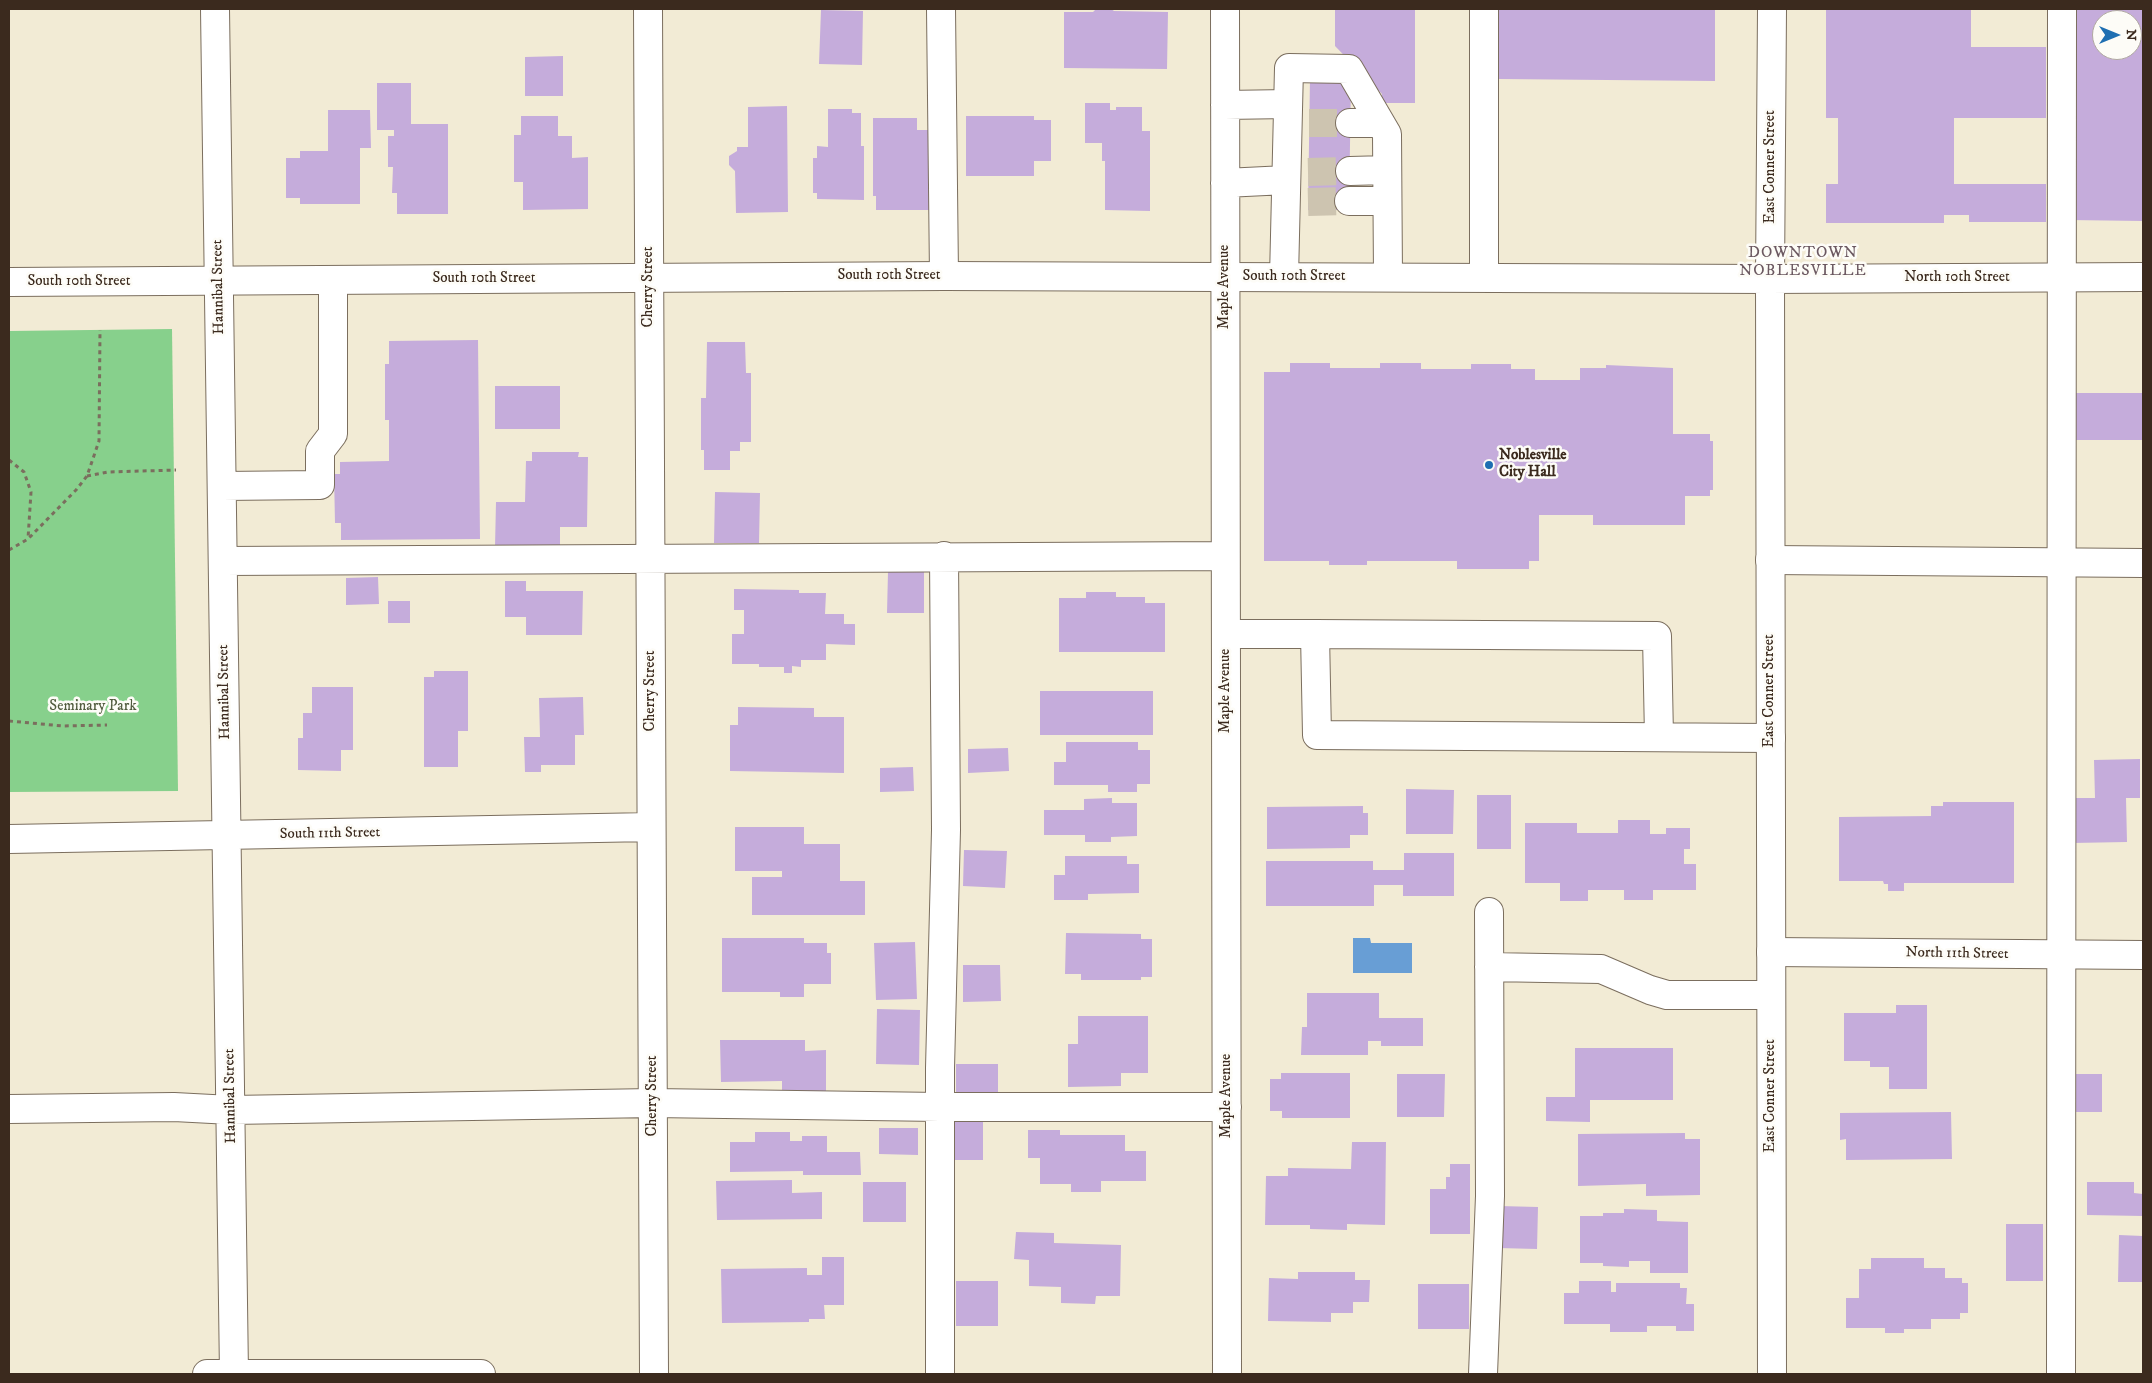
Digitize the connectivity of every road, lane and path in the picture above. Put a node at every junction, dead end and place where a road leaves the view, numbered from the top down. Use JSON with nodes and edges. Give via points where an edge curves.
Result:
{"nodes":[{"id":1,"x":215,"y":9,"type":"edge"},
{"id":2,"x":648,"y":9,"type":"edge"},
{"id":3,"x":941,"y":9,"type":"edge"},
{"id":4,"x":1225,"y":9,"type":"edge"},
{"id":5,"x":1484,"y":9,"type":"edge"},
{"id":6,"x":1772,"y":9,"type":"edge"},
{"id":7,"x":2062,"y":9,"type":"edge"},
{"id":8,"x":1225,"y":105,"type":"junction"},
{"id":9,"x":1295,"y":117,"type":"junction"},
{"id":10,"x":1350,"y":123,"type":"tunnel mouth"},
{"id":11,"x":1380,"y":123,"type":"junction"},
{"id":12,"x":1387,"y":170,"type":"junction"},
{"id":13,"x":1350,"y":171,"type":"tunnel mouth"},
{"id":14,"x":1225,"y":183,"type":"junction"},
{"id":15,"x":1295,"y":186,"type":"junction"},
{"id":16,"x":1349,"y":201,"type":"tunnel mouth"},
{"id":17,"x":1387,"y":201,"type":"junction"},
{"id":18,"x":944,"y":276,"type":"junction"},
{"id":19,"x":1225,"y":277,"type":"junction"},
{"id":20,"x":1284,"y":277,"type":"junction"},
{"id":21,"x":1388,"y":277,"type":"junction"},
{"id":22,"x":1484,"y":277,"type":"junction"},
{"id":23,"x":2062,"y":277,"type":"junction"},
{"id":24,"x":2143,"y":277,"type":"edge"},
{"id":25,"x":649,"y":278,"type":"junction"},
{"id":26,"x":1770,"y":279,"type":"junction"},
{"id":27,"x":333,"y":280,"type":"junction"},
{"id":28,"x":219,"y":281,"type":"junction"},
{"id":29,"x":9,"y":282,"type":"edge"},
{"id":30,"x":100,"y":330,"type":"dead end"},
{"id":31,"x":9,"y":460,"type":"edge"},
{"id":32,"x":176,"y":470,"type":"dead end"},
{"id":33,"x":86,"y":476,"type":"junction"},
{"id":34,"x":222,"y":486,"type":"junction"},
{"id":35,"x":28,"y":539,"type":"junction"},
{"id":36,"x":9,"y":550,"type":"edge"},
{"id":37,"x":944,"y":556,"type":"junction"},
{"id":38,"x":1225,"y":556,"type":"junction"},
{"id":39,"x":650,"y":559,"type":"junction"},
{"id":40,"x":1770,"y":560,"type":"junction"},
{"id":41,"x":223,"y":562,"type":"junction"},
{"id":42,"x":2061,"y":562,"type":"junction"},
{"id":43,"x":2143,"y":563,"type":"edge"},
{"id":44,"x":1226,"y":634,"type":"junction"},
{"id":45,"x":1315,"y":634,"type":"junction"},
{"id":46,"x":9,"y":721,"type":"edge"},
{"id":47,"x":107,"y":726,"type":"dead end"},
{"id":48,"x":1659,"y":736,"type":"junction"},
{"id":49,"x":1770,"y":738,"type":"junction"},
{"id":50,"x":652,"y":827,"type":"junction"},
{"id":51,"x":226,"y":836,"type":"junction"},
{"id":52,"x":9,"y":839,"type":"edge"},
{"id":53,"x":1489,"y":912,"type":"dead end"},
{"id":54,"x":1770,"y":952,"type":"junction"},
{"id":55,"x":2061,"y":955,"type":"junction"},
{"id":56,"x":2143,"y":955,"type":"edge"},
{"id":57,"x":1489,"y":967,"type":"junction"},
{"id":58,"x":1770,"y":995,"type":"junction"},
{"id":59,"x":653,"y":1103,"type":"junction"},
{"id":60,"x":940,"y":1106,"type":"junction"},
{"id":61,"x":1227,"y":1106,"type":"junction"},
{"id":62,"x":9,"y":1110,"type":"edge"},
{"id":63,"x":231,"y":1110,"type":"junction"},
{"id":64,"x":207,"y":1374,"type":"edge"},
{"id":65,"x":234,"y":1374,"type":"edge"},
{"id":66,"x":481,"y":1374,"type":"edge"},
{"id":67,"x":654,"y":1374,"type":"edge"},
{"id":68,"x":940,"y":1374,"type":"edge"},
{"id":69,"x":1227,"y":1374,"type":"edge"},
{"id":70,"x":1483,"y":1374,"type":"edge"},
{"id":71,"x":1772,"y":1374,"type":"edge"},
{"id":72,"x":2061,"y":1374,"type":"edge"}],
"edges":[{"from":1,"to":28,"type":"street","name":"Hannibal Street"},
{"from":2,"to":25,"type":"street","name":"Cherry Street"},
{"from":3,"to":18,"type":"street"},
{"from":4,"to":8,"type":"street","name":"Maple Avenue"},
{"from":5,"to":22,"type":"street"},
{"from":6,"to":26,"type":"street","name":"East Conner Street"},
{"from":7,"to":23,"type":"street"},
{"from":8,"to":9,"type":"street"},
{"from":8,"to":14,"type":"street","name":"Maple Avenue"},
{"from":9,"to":11,"type":"street","via":[[1289,68],[1349,69]]},
{"from":9,"to":15,"type":"street"},
{"from":10,"to":11,"type":"street"},
{"from":11,"to":12,"type":"street","via":[[1387,134]]},
{"from":12,"to":13,"type":"street"},
{"from":12,"to":17,"type":"street"},
{"from":14,"to":15,"type":"street"},
{"from":14,"to":19,"type":"street","name":"Maple Avenue"},
{"from":15,"to":20,"type":"street"},
{"from":16,"to":17,"type":"street"},
{"from":17,"to":21,"type":"street"},
{"from":18,"to":19,"type":"street","name":"South 10th Street"},
{"from":18,"to":25,"type":"street","name":"South 10th Street"},
{"from":19,"to":20,"type":"street","name":"South 10th Street"},
{"from":19,"to":38,"type":"street","name":"Maple Avenue"},
{"from":20,"to":21,"type":"street","name":"South 10th Street"},
{"from":21,"to":22,"type":"street","name":"South 10th Street"},
{"from":22,"to":26,"type":"street","name":"South 10th Street"},
{"from":23,"to":24,"type":"street","name":"North 10th Street"},
{"from":23,"to":26,"type":"street","name":"North 10th Street"},
{"from":23,"to":42,"type":"street"},
{"from":25,"to":27,"type":"street","name":"South 10th Street"},
{"from":25,"to":39,"type":"street","name":"Cherry Street"},
{"from":26,"to":40,"type":"street","name":"East Conner Street"},
{"from":27,"to":28,"type":"street","name":"South 10th Street"},
{"from":27,"to":34,"type":"street","via":[[333,434],[320,451],[320,485]]},
{"from":28,"to":29,"type":"street","name":"South 10th Street"},
{"from":28,"to":34,"type":"street","name":"Hannibal Street"},
{"from":30,"to":33,"type":"path","via":[[98,441]]},
{"from":31,"to":35,"type":"path","via":[[24,472],[31,492]]},
{"from":32,"to":33,"type":"path","via":[[116,471]]},
{"from":33,"to":35,"type":"path"},
{"from":34,"to":41,"type":"street","name":"Hannibal Street"},
{"from":35,"to":36,"type":"path"},
{"from":37,"to":38,"type":"street"},
{"from":37,"to":39,"type":"street"},
{"from":37,"to":60,"type":"street","via":[[946,830]]},
{"from":38,"to":44,"type":"street","name":"Maple Avenue"},
{"from":39,"to":41,"type":"street"},
{"from":39,"to":50,"type":"street","name":"Cherry Street"},
{"from":40,"to":42,"type":"street"},
{"from":40,"to":49,"type":"street","name":"East Conner Street"},
{"from":41,"to":51,"type":"street","name":"Hannibal Street"},
{"from":42,"to":43,"type":"street"},
{"from":42,"to":55,"type":"street"},
{"from":44,"to":45,"type":"street"},
{"from":44,"to":61,"type":"street","name":"Maple Avenue"},
{"from":45,"to":48,"type":"street","via":[[1657,636]]},
{"from":45,"to":48,"type":"street","via":[[1317,735]]},
{"from":46,"to":47,"type":"path"},
{"from":48,"to":49,"type":"street"},
{"from":49,"to":54,"type":"street","name":"East Conner Street"},
{"from":50,"to":51,"type":"street","name":"South 11th Street"},
{"from":50,"to":59,"type":"street","name":"Cherry Street"},
{"from":51,"to":52,"type":"street","name":"South 11th Street"},
{"from":51,"to":63,"type":"street","name":"Hannibal Street"},
{"from":53,"to":57,"type":"street"},
{"from":54,"to":55,"type":"street","name":"North 11th Street"},
{"from":54,"to":58,"type":"street","name":"East Conner Street"},
{"from":55,"to":56,"type":"street","name":"North 11th Street"},
{"from":55,"to":72,"type":"street"},
{"from":57,"to":58,"type":"street","via":[[1601,969],[1667,995]]},
{"from":57,"to":70,"type":"street","via":[[1490,1196]]},
{"from":58,"to":71,"type":"street","name":"East Conner Street"},
{"from":59,"to":60,"type":"street"},
{"from":59,"to":63,"type":"street"},
{"from":59,"to":67,"type":"street","name":"Cherry Street"},
{"from":60,"to":61,"type":"street"},
{"from":60,"to":68,"type":"street"},
{"from":61,"to":69,"type":"street","name":"Maple Avenue"},
{"from":62,"to":63,"type":"street","via":[[174,1106]]},
{"from":63,"to":65,"type":"street","name":"Hannibal Street"},
{"from":64,"to":65,"type":"street"},
{"from":65,"to":66,"type":"street"}]}
